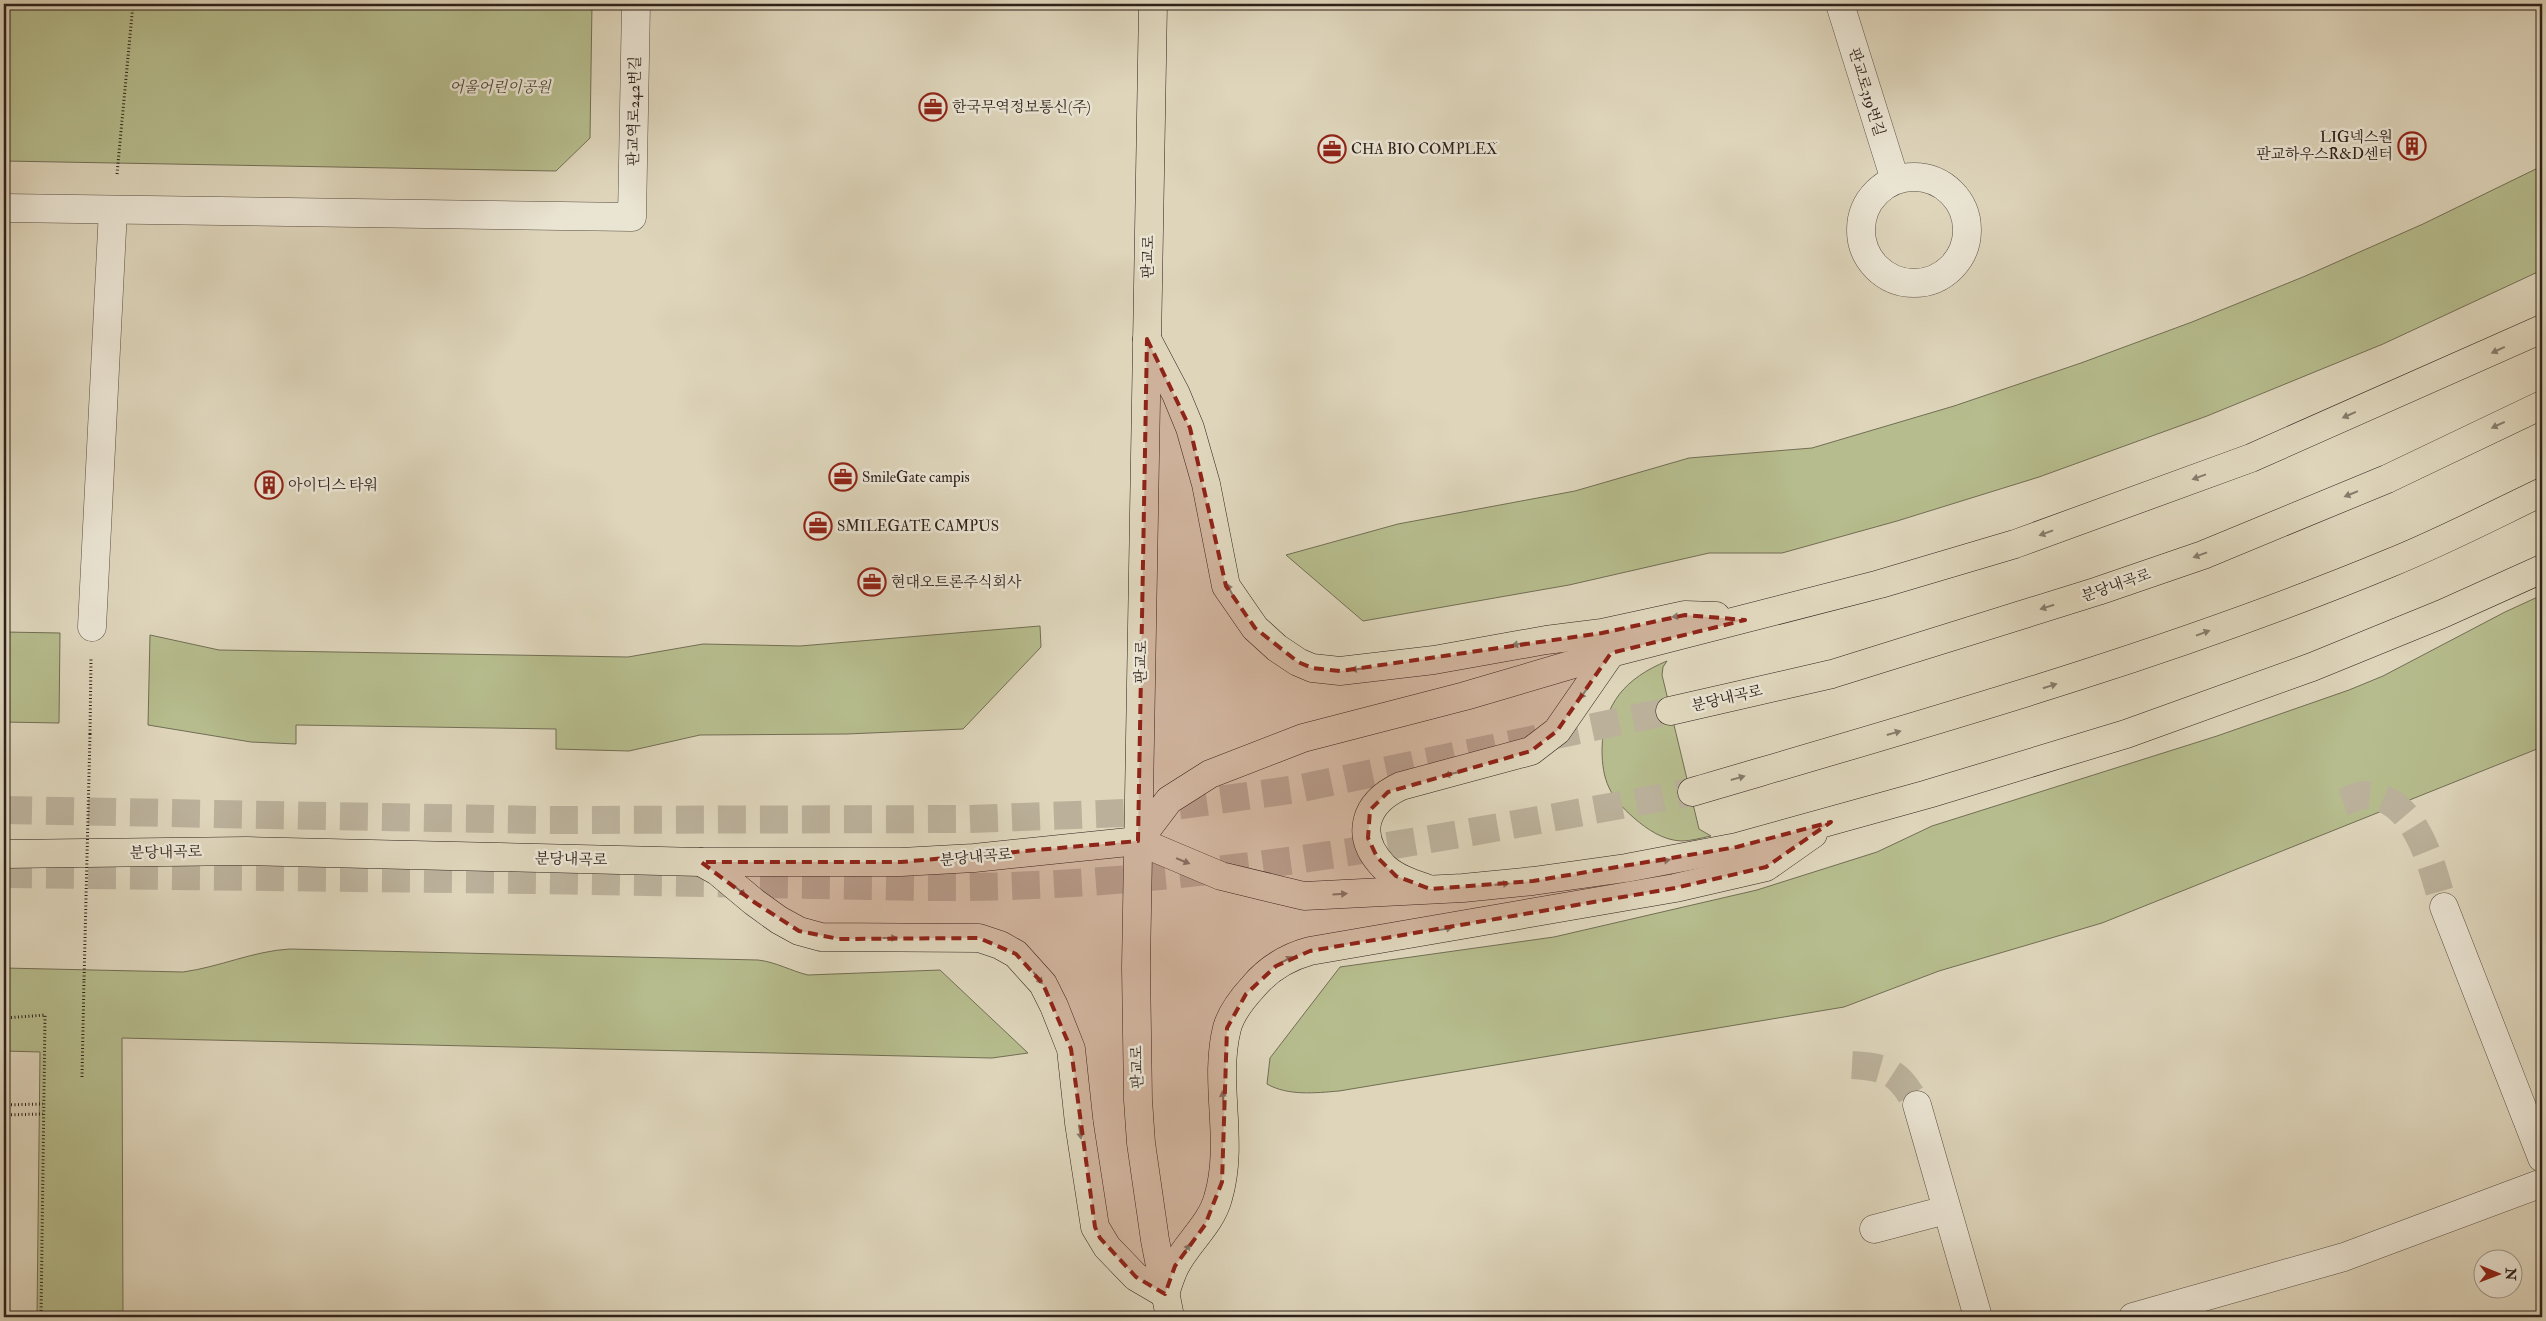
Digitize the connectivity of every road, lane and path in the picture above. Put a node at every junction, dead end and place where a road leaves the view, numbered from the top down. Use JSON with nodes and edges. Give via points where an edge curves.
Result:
{"nodes":[{"id":1,"x":133,"y":4,"type":"edge"},
{"id":2,"x":636,"y":4,"type":"edge"},
{"id":3,"x":1153,"y":4,"type":"edge"},
{"id":4,"x":1840,"y":4,"type":"edge"},
{"id":5,"x":1895,"y":180,"type":"dead end"},
{"id":6,"x":4,"y":208,"type":"edge"},
{"id":7,"x":114,"y":210,"type":"junction"},
{"id":8,"x":2542,"y":329,"type":"edge"},
{"id":9,"x":1147,"y":339,"type":"junction"},
{"id":10,"x":2542,"y":404,"type":"edge"},
{"id":11,"x":2542,"y":492,"type":"edge"},
{"id":12,"x":2542,"y":569,"type":"edge"},
{"id":13,"x":1745,"y":620,"type":"junction"},
{"id":14,"x":92,"y":627,"type":"joint"},
{"id":15,"x":1611,"y":653,"type":"junction"},
{"id":16,"x":1670,"y":711,"type":"tunnel mouth"},
{"id":17,"x":1692,"y":792,"type":"tunnel mouth"},
{"id":18,"x":1831,"y":822,"type":"junction"},
{"id":19,"x":1138,"y":841,"type":"junction"},
{"id":20,"x":4,"y":854,"type":"edge"},
{"id":21,"x":702,"y":862,"type":"junction"},
{"id":22,"x":1430,"y":889,"type":"junction"},
{"id":23,"x":2444,"y":907,"type":"tunnel mouth"},
{"id":24,"x":4,"y":1018,"type":"edge"},
{"id":25,"x":82,"y":1076,"type":"dead end"},
{"id":26,"x":43,"y":1104,"type":"junction"},
{"id":27,"x":4,"y":1105,"type":"edge"},
{"id":28,"x":1917,"y":1105,"type":"tunnel mouth"},
{"id":29,"x":43,"y":1114,"type":"junction"},
{"id":30,"x":4,"y":1115,"type":"edge"},
{"id":31,"x":2542,"y":1158,"type":"edge"},
{"id":32,"x":2542,"y":1183,"type":"edge"},
{"id":33,"x":1946,"y":1210,"type":"junction"},
{"id":34,"x":1874,"y":1230,"type":"dead end"},
{"id":35,"x":1168,"y":1306,"type":"edge"},
{"id":36,"x":41,"y":1317,"type":"edge"},
{"id":37,"x":1978,"y":1317,"type":"edge"},
{"id":38,"x":2133,"y":1317,"type":"edge"}],
"edges":[{"from":1,"to":7,"type":"path"},
{"from":2,"to":7,"type":"street","name":"판교역로242번길","via":[[632,217]]},
{"from":3,"to":9,"type":"main road","name":"판교로"},
{"from":4,"to":5,"type":"street","name":"판교로319번길"},
{"from":6,"to":7,"type":"street"},
{"from":7,"to":14,"type":"street"},
{"from":8,"to":13,"type":"main road","one_way":true,"via":[[2250,458],[2023,541]]},
{"from":13,"to":9,"type":"main road","one_way":true,"via":[[1685,615],[1602,633],[1434,660],[1340,671],[1312,668],[1298,662],[1255,628],[1226,586],[1206,484],[1190,428]]},
{"from":9,"to":19,"type":"main road","name":"판교로"},
{"from":10,"to":16,"type":"main road","name":"분당내곡로","one_way":true,"via":[[2388,478],[2185,561],[2098,592],[1832,674]]},
{"from":17,"to":11,"type":"main road","one_way":true,"via":[[2120,664],[2392,562]]},
{"from":12,"to":18,"type":"main road","via":[[2442,614],[2257,688],[2047,759]]},
{"from":13,"to":15,"type":"main road"},
{"from":14,"to":25,"type":"path","bridge":true},
{"from":15,"to":19,"type":"main road","via":[[1465,696],[1303,738],[1254,756],[1210,774],[1169,800]]},
{"from":15,"to":22,"type":"main road","one_way":true,"via":[[1557,730],[1531,751],[1401,786],[1388,792],[1370,810],[1368,838],[1377,857],[1396,876]]},
{"from":22,"to":18,"type":"main road","one_way":true,"via":[[1533,881],[1626,868],[1737,847]]},
{"from":35,"to":18,"type":"main road","one_way":true,"via":[[1175,1266],[1205,1225],[1220,1192],[1226,1146],[1222,1089],[1227,1028],[1246,994],[1276,966],[1310,951],[1675,888],[1766,867]]},
{"from":19,"to":21,"type":"main road","name":"분당내곡로","via":[[901,862]]},
{"from":19,"to":22,"type":"main road","one_way":true,"via":[[1221,876],[1304,896]]},
{"from":19,"to":35,"type":"main road","name":"판교로","via":[[1138,1100],[1147,1187]]},
{"from":20,"to":21,"type":"main road","name":"분당내곡로","via":[[248,851]]},
{"from":21,"to":35,"type":"main road","one_way":true,"via":[[754,902],[799,930],[839,939],[979,938],[1016,954],[1043,984],[1071,1049],[1095,1228],[1107,1247]]},
{"from":23,"to":31,"type":"street"},
{"from":24,"to":26,"type":"path","via":[[45,1015]]},
{"from":26,"to":27,"type":"path"},
{"from":26,"to":29,"type":"path"},
{"from":28,"to":33,"type":"street"},
{"from":29,"to":30,"type":"path"},
{"from":29,"to":36,"type":"path"},
{"from":32,"to":38,"type":"street","via":[[2344,1257]]},
{"from":33,"to":34,"type":"street"},
{"from":33,"to":37,"type":"street"}]}
